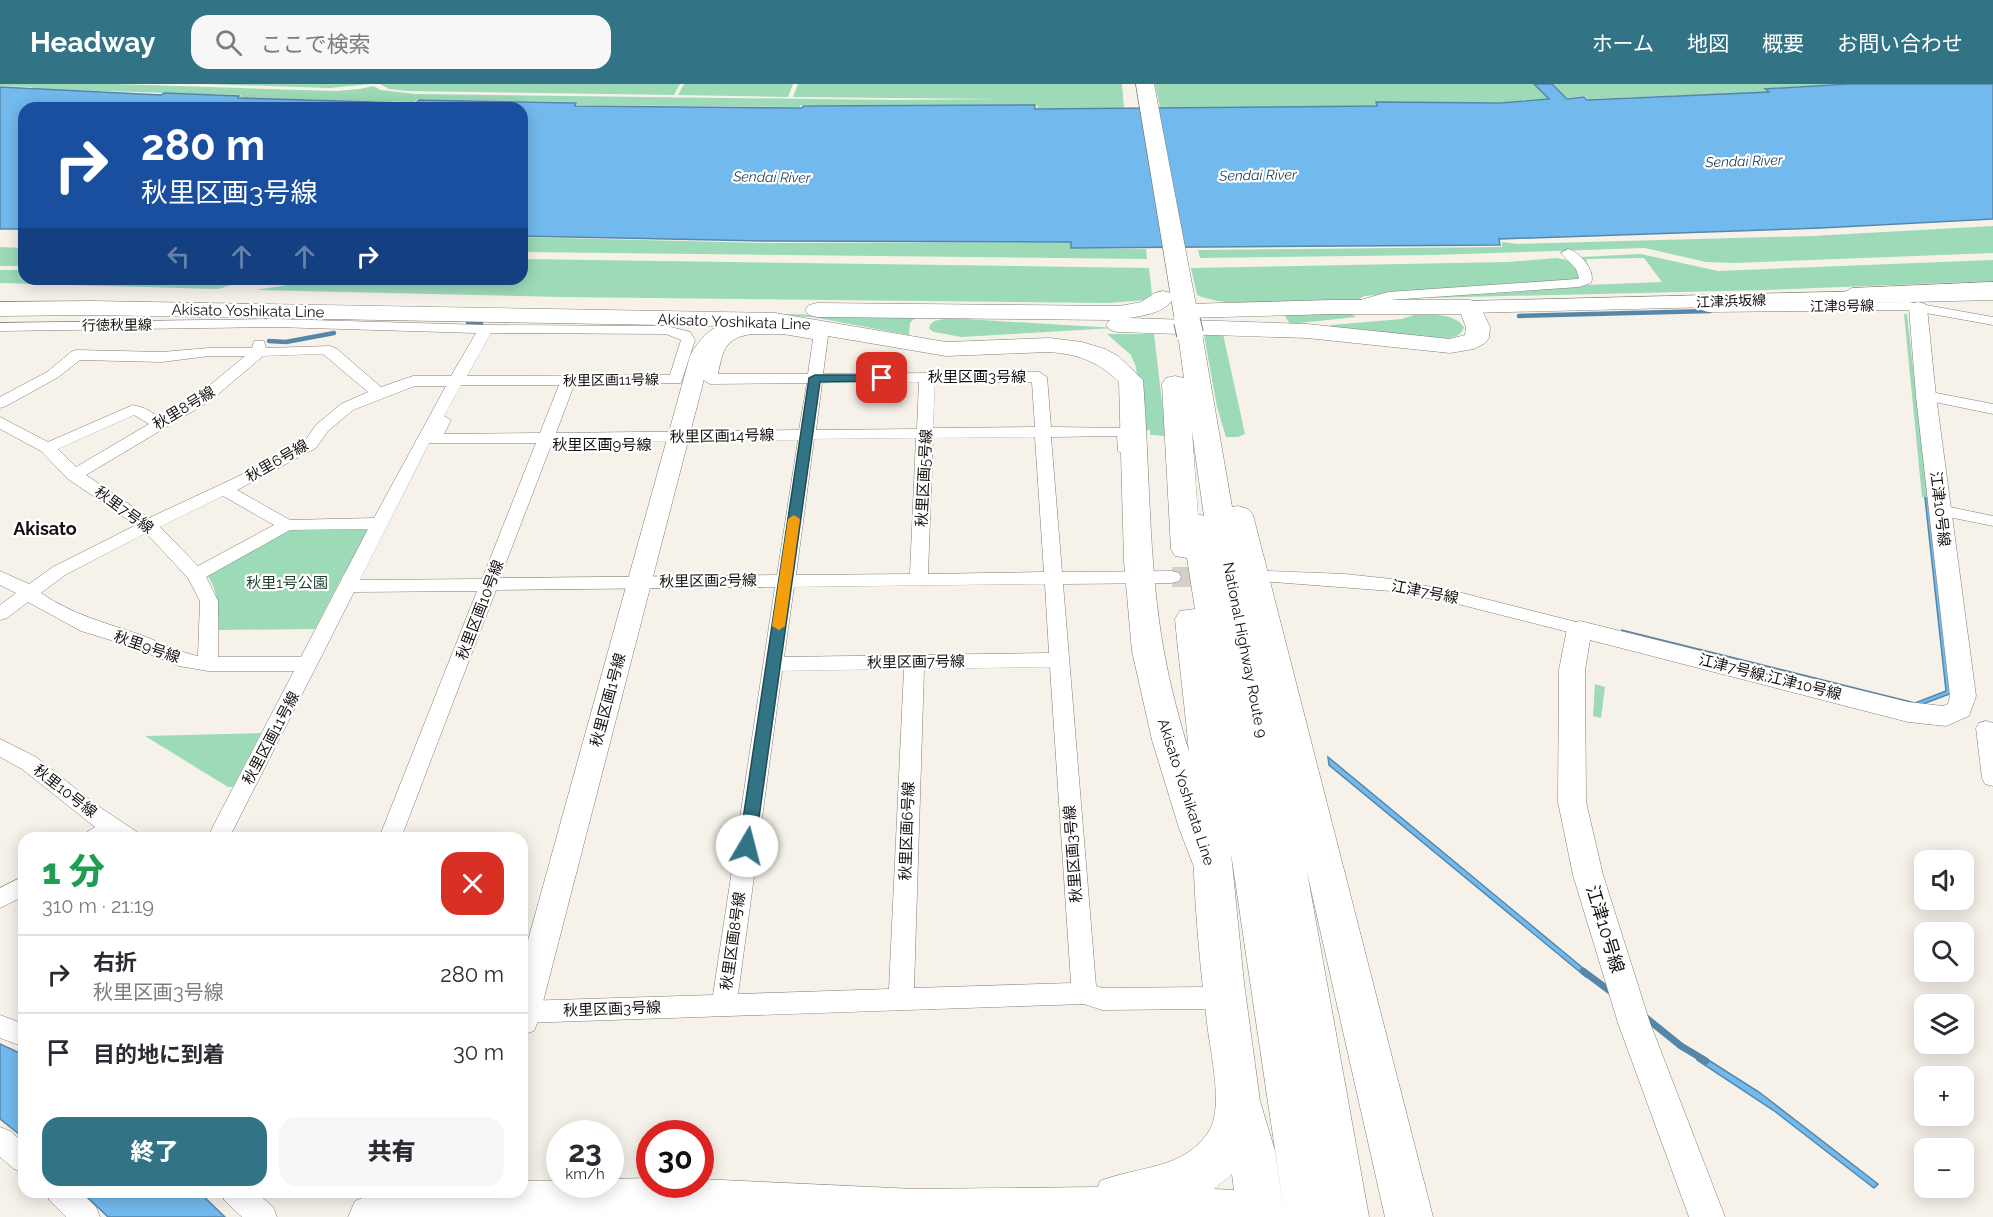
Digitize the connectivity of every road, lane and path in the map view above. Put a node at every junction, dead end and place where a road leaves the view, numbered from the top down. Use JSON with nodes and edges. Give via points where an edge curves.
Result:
{"nodes":[{"id":1,"x":1129,"y":84,"type":"edge"},
{"id":2,"x":1145,"y":84,"type":"edge"},
{"id":3,"x":1568,"y":253,"type":"dead end"},
{"id":4,"x":1993,"y":286,"type":"edge"},
{"id":5,"x":1993,"y":294,"type":"edge"},
{"id":6,"x":0,"y":298,"type":"edge"},
{"id":7,"x":1691,"y":302,"type":"junction"},
{"id":8,"x":55,"y":304,"type":"junction"},
{"id":9,"x":1473,"y":304,"type":"junction"},
{"id":10,"x":1352,"y":307,"type":"junction"},
{"id":11,"x":1918,"y":308,"type":"junction"},
{"id":12,"x":0,"y":310,"type":"edge"},
{"id":13,"x":942,"y":312,"type":"junction"},
{"id":14,"x":506,"y":316,"type":"junction"},
{"id":15,"x":1176,"y":318,"type":"junction"},
{"id":16,"x":776,"y":320,"type":"junction"},
{"id":17,"x":1993,"y":321,"type":"edge"},
{"id":18,"x":275,"y":323,"type":"junction"},
{"id":19,"x":0,"y":327,"type":"edge"},
{"id":20,"x":487,"y":333,"type":"junction"},
{"id":21,"x":1082,"y":333,"type":"junction"},
{"id":22,"x":259,"y":352,"type":"junction"},
{"id":23,"x":695,"y":374,"type":"junction"},
{"id":24,"x":815,"y":378,"type":"junction"},
{"id":25,"x":927,"y":378,"type":"junction"},
{"id":26,"x":1131,"y":380,"type":"junction"},
{"id":27,"x":459,"y":381,"type":"junction"},
{"id":28,"x":568,"y":381,"type":"junction"},
{"id":29,"x":1187,"y":388,"type":"junction"},
{"id":30,"x":379,"y":393,"type":"junction"},
{"id":31,"x":1926,"y":396,"type":"junction"},
{"id":32,"x":0,"y":403,"type":"edge"},
{"id":33,"x":1993,"y":409,"type":"edge"},
{"id":34,"x":0,"y":422,"type":"edge"},
{"id":35,"x":159,"y":423,"type":"junction"},
{"id":36,"x":926,"y":433,"type":"junction"},
{"id":37,"x":1043,"y":433,"type":"junction"},
{"id":38,"x":428,"y":439,"type":"junction"},
{"id":39,"x":806,"y":439,"type":"junction"},
{"id":40,"x":545,"y":441,"type":"junction"},
{"id":41,"x":678,"y":441,"type":"junction"},
{"id":42,"x":47,"y":448,"type":"junction"},
{"id":43,"x":75,"y":475,"type":"junction"},
{"id":44,"x":222,"y":489,"type":"junction"},
{"id":45,"x":1940,"y":510,"type":"junction"},
{"id":46,"x":1993,"y":521,"type":"edge"},
{"id":47,"x":381,"y":523,"type":"junction"},
{"id":48,"x":148,"y":525,"type":"junction"},
{"id":49,"x":287,"y":525,"type":"junction"},
{"id":50,"x":196,"y":575,"type":"junction"},
{"id":51,"x":0,"y":577,"type":"edge"},
{"id":52,"x":1135,"y":577,"type":"junction"},
{"id":53,"x":1172,"y":577,"type":"tunnel mouth"},
{"id":54,"x":1267,"y":577,"type":"dead end"},
{"id":55,"x":1053,"y":578,"type":"junction"},
{"id":56,"x":919,"y":579,"type":"junction"},
{"id":57,"x":785,"y":580,"type":"junction"},
{"id":58,"x":640,"y":582,"type":"junction"},
{"id":59,"x":488,"y":585,"type":"junction"},
{"id":60,"x":348,"y":586,"type":"junction"},
{"id":61,"x":29,"y":592,"type":"junction"},
{"id":62,"x":0,"y":614,"type":"edge"},
{"id":63,"x":1580,"y":629,"type":"junction"},
{"id":64,"x":1059,"y":660,"type":"junction"},
{"id":65,"x":914,"y":662,"type":"junction"},
{"id":66,"x":208,"y":664,"type":"junction"},
{"id":67,"x":309,"y":664,"type":"junction"},
{"id":68,"x":773,"y":664,"type":"junction"},
{"id":69,"x":1960,"y":709,"type":"junction"},
{"id":70,"x":1989,"y":729,"type":"edge"},
{"id":71,"x":0,"y":747,"type":"edge"},
{"id":72,"x":1993,"y":778,"type":"edge"},
{"id":73,"x":110,"y":832,"type":"edge"},
{"id":74,"x":221,"y":832,"type":"edge"},
{"id":75,"x":392,"y":832,"type":"edge"},
{"id":76,"x":1213,"y":874,"type":"junction"},
{"id":77,"x":18,"y":888,"type":"edge"},
{"id":78,"x":0,"y":899,"type":"edge"},
{"id":79,"x":1084,"y":993,"type":"junction"},
{"id":80,"x":528,"y":996,"type":"edge"},
{"id":81,"x":1207,"y":998,"type":"dead end"},
{"id":82,"x":901,"y":999,"type":"junction"},
{"id":83,"x":724,"y":1005,"type":"junction"},
{"id":84,"x":528,"y":1015,"type":"edge"},
{"id":85,"x":0,"y":1026,"type":"edge"},
{"id":86,"x":18,"y":1034,"type":"edge"},
{"id":87,"x":1238,"y":1101,"type":"junction"},
{"id":88,"x":0,"y":1140,"type":"edge"},
{"id":89,"x":18,"y":1155,"type":"edge"},
{"id":90,"x":1317,"y":1157,"type":"junction"},
{"id":91,"x":66,"y":1198,"type":"edge"},
{"id":92,"x":242,"y":1198,"type":"edge"},
{"id":93,"x":473,"y":1204,"type":"edge"},
{"id":94,"x":1045,"y":1210,"type":"junction"},
{"id":95,"x":86,"y":1217,"type":"edge"},
{"id":96,"x":263,"y":1217,"type":"edge"},
{"id":97,"x":372,"y":1217,"type":"edge"},
{"id":98,"x":1244,"y":1217,"type":"edge"},
{"id":99,"x":1261,"y":1217,"type":"edge"},
{"id":100,"x":1309,"y":1217,"type":"edge"},
{"id":101,"x":1345,"y":1217,"type":"edge"},
{"id":102,"x":1409,"y":1217,"type":"edge"},
{"id":103,"x":1707,"y":1217,"type":"edge"}],
"edges":[{"from":1,"to":15,"type":"highway","name":"National Highway Route 9"},
{"from":2,"to":15,"type":"highway","name":"National Highway Route 9"},
{"from":3,"to":10,"type":"street","via":[[1580,265],[1586,280],[1388,296]]},
{"from":4,"to":9,"type":"street"},
{"from":5,"to":7,"type":"street","name":"江津浜坂線"},
{"from":6,"to":8,"type":"main road","name":"Akisato Yoshikata Line"},
{"from":7,"to":9,"type":"street","name":"江津浜坂線"},
{"from":7,"to":11,"type":"street","name":"江津8号線","via":[[1708,308]]},
{"from":8,"to":12,"type":"main road","name":"Akisato Yoshikata Line"},
{"from":8,"to":13,"type":"main road","name":"Akisato Yoshikata Line"},
{"from":8,"to":14,"type":"main road","name":"Akisato Yoshikata Line"},
{"from":9,"to":10,"type":"main road"},
{"from":9,"to":15,"type":"main road","via":[[1477,338],[1456,346]]},
{"from":10,"to":15,"type":"main road"},
{"from":11,"to":17,"type":"street","name":"江津8号線"},
{"from":11,"to":31,"type":"street","name":"江津10号線"},
{"from":13,"to":15,"type":"main road","name":"Akisato Yoshikata Line"},
{"from":13,"to":21,"type":"main road","via":[[922,324],[926,332],[966,339]]},
{"from":14,"to":16,"type":"main road","name":"Akisato Yoshikata Line"},
{"from":14,"to":23,"type":"street","via":[[693,327],[700,334]]},
{"from":15,"to":21,"type":"main road"},
{"from":15,"to":29,"type":"highway","name":"National Highway Route 9"},
{"from":16,"to":21,"type":"main road","via":[[833,324],[963,344]]},
{"from":16,"to":23,"type":"street","via":[[721,329],[707,341]]},
{"from":16,"to":26,"type":"main road","name":"Akisato Yoshikata Line","via":[[946,350],[1071,347],[1103,356]]},
{"from":18,"to":19,"type":"street","name":"行徳秋里線"},
{"from":18,"to":20,"type":"street","name":"行徳秋里線"},
{"from":18,"to":22,"type":"street","name":"秋里8号線","via":[[259,343]]},
{"from":20,"to":23,"type":"street","name":"秋里区画11号線","via":[[679,332],[688,340]]},
{"from":20,"to":27,"type":"street"},
{"from":21,"to":26,"type":"main road","via":[[1113,344],[1126,360]]},
{"from":22,"to":30,"type":"street","via":[[326,349]]},
{"from":22,"to":32,"type":"street","via":[[76,356],[52,375]]},
{"from":22,"to":35,"type":"street","name":"秋里8号線","via":[[222,385]]},
{"from":23,"to":24,"type":"street"},
{"from":23,"to":24,"type":"street","name":"秋里区画8号線","via":[[728,335],[749,330],[789,330],[821,336]]},
{"from":23,"to":28,"type":"street","name":"秋里区画11号線"},
{"from":23,"to":41,"type":"street","name":"秋里区画1号線"},
{"from":24,"to":25,"type":"street","name":"秋里区画3号線"},
{"from":24,"to":39,"type":"street","name":"秋里区画8号線"},
{"from":25,"to":36,"type":"street","name":"秋里区画5号線"},
{"from":25,"to":37,"type":"street","name":"秋里区画3号線","via":[[1039,377]]},
{"from":26,"to":52,"type":"main road","name":"Akisato Yoshikata Line"},
{"from":27,"to":28,"type":"street","name":"秋里区画11号線"},
{"from":27,"to":30,"type":"street","name":"秋里区画11号線","via":[[413,381]]},
{"from":27,"to":38,"type":"street","name":"秋里区画11号線"},
{"from":28,"to":40,"type":"street","name":"秋里区画10号線"},
{"from":29,"to":76,"type":"highway","via":[[1191,618],[1209,782]]},
{"from":29,"to":90,"type":"highway","name":"National Highway Route 9","via":[[1280,821]]},
{"from":29,"to":102,"type":"highway","via":[[1253,568]]},
{"from":30,"to":44,"type":"street","name":"秋里6号線","via":[[346,407],[322,428],[310,446]]},
{"from":31,"to":33,"type":"street"},
{"from":31,"to":45,"type":"street","name":"江津10号線"},
{"from":34,"to":42,"type":"street","name":"秋里7号線"},
{"from":35,"to":42,"type":"street","via":[[133,410]]},
{"from":35,"to":43,"type":"street","name":"秋里8号線"},
{"from":36,"to":37,"type":"street"},
{"from":36,"to":39,"type":"street"},
{"from":36,"to":56,"type":"street","name":"秋里区画5号線"},
{"from":37,"to":52,"type":"street","via":[[1125,432]]},
{"from":37,"to":55,"type":"street","name":"秋里区画3号線"},
{"from":38,"to":40,"type":"street"},
{"from":38,"to":47,"type":"street","name":"秋里区画11号線"},
{"from":39,"to":41,"type":"street","name":"秋里区画9号線"},
{"from":39,"to":57,"type":"street","name":"秋里区画8号線"},
{"from":40,"to":41,"type":"street","name":"秋里区画9号線"},
{"from":40,"to":59,"type":"street","name":"秋里区画10号線"},
{"from":41,"to":58,"type":"street","name":"秋里区画1号線"},
{"from":42,"to":43,"type":"street","name":"秋里7号線"},
{"from":43,"to":48,"type":"street","name":"秋里7号線"},
{"from":44,"to":48,"type":"street","name":"秋里6号線"},
{"from":44,"to":49,"type":"street"},
{"from":45,"to":46,"type":"street"},
{"from":45,"to":69,"type":"street","name":"江津10号線","via":[[1963,696]]},
{"from":47,"to":49,"type":"street"},
{"from":47,"to":60,"type":"street","name":"秋里区画11号線"},
{"from":48,"to":50,"type":"street","name":"秋里7号線"},
{"from":48,"to":61,"type":"street","name":"秋里6号線","via":[[59,571]]},
{"from":49,"to":50,"type":"street"},
{"from":50,"to":66,"type":"street","name":"秋里7号線","via":[[209,601]]},
{"from":51,"to":61,"type":"street","name":"秋里9号線"},
{"from":52,"to":53,"type":"street"},
{"from":52,"to":55,"type":"street","name":"秋里区画2号線"},
{"from":52,"to":76,"type":"main road","name":"Akisato Yoshikata Line","via":[[1161,716]]},
{"from":54,"to":63,"type":"street","name":"江津7号線","via":[[1389,585]]},
{"from":55,"to":56,"type":"street","name":"秋里区画2号線"},
{"from":55,"to":64,"type":"street","name":"秋里区画3号線"},
{"from":56,"to":57,"type":"street","name":"秋里区画2号線"},
{"from":57,"to":58,"type":"street","name":"秋里区画2号線"},
{"from":57,"to":68,"type":"street","name":"秋里区画8号線"},
{"from":58,"to":59,"type":"street","name":"秋里区画2号線"},
{"from":58,"to":80,"type":"street","name":"秋里区画1号線"},
{"from":59,"to":60,"type":"street","name":"秋里区画2号線"},
{"from":59,"to":75,"type":"street","name":"秋里区画10号線"},
{"from":60,"to":67,"type":"street","name":"秋里区画11号線"},
{"from":61,"to":62,"type":"street","name":"秋里6号線"},
{"from":61,"to":66,"type":"street","name":"秋里9号線","via":[[88,626],[179,658]]},
{"from":63,"to":69,"type":"street","name":"江津7号線;江津10号線","via":[[1908,712],[1946,716]]},
{"from":63,"to":103,"type":"street","name":"江津10号線","via":[[1572,670],[1570,762],[1574,813],[1588,875],[1634,1023]]},
{"from":64,"to":65,"type":"street","name":"秋里区画7号線"},
{"from":64,"to":79,"type":"street","name":"秋里区画3号線"},
{"from":65,"to":68,"type":"street","name":"秋里区画7号線"},
{"from":65,"to":82,"type":"street","name":"秋里区画6号線"},
{"from":66,"to":67,"type":"street","name":"秋里9号線"},
{"from":67,"to":74,"type":"street","name":"秋里区画11号線"},
{"from":68,"to":83,"type":"street","name":"秋里区画8号線"},
{"from":69,"to":70,"type":"street"},
{"from":70,"to":72,"type":"street"},
{"from":71,"to":73,"type":"street","name":"秋里10号線","via":[[29,763]]},
{"from":76,"to":87,"type":"highway"},
{"from":77,"to":78,"type":"street"},
{"from":79,"to":81,"type":"street","via":[[1102,999]]},
{"from":79,"to":82,"type":"street","name":"秋里区画3号線"},
{"from":82,"to":83,"type":"street","name":"秋里区画3号線"},
{"from":83,"to":84,"type":"street","name":"秋里区画3号線"},
{"from":85,"to":86,"type":"street"},
{"from":87,"to":94,"type":"highway","via":[[1233,1131],[1225,1148],[1195,1175],[1151,1191]]},
{"from":87,"to":99,"type":"highway","via":[[1252,1151]]},
{"from":88,"to":89,"type":"street"},
{"from":90,"to":100,"type":"highway","name":"National Highway Route 9"},
{"from":90,"to":101,"type":"highway","name":"National Highway Route 9"},
{"from":91,"to":95,"type":"street"},
{"from":92,"to":96,"type":"street"},
{"from":93,"to":94,"type":"highway","via":[[690,1202],[915,1212]]},
{"from":93,"to":97,"type":"highway"},
{"from":94,"to":98,"type":"highway","via":[[1231,1212]]}]}
